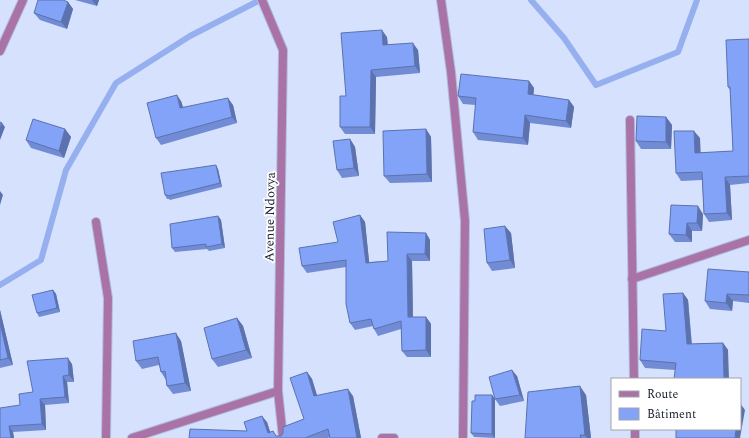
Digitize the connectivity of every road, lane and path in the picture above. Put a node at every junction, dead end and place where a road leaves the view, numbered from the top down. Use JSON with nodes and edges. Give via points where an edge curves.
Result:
{"nodes":[{"id":1,"x":23,"y":0,"type":"edge"},
{"id":2,"x":262,"y":0,"type":"edge"},
{"id":3,"x":441,"y":0,"type":"edge"},
{"id":4,"x":0,"y":51,"type":"edge"},
{"id":5,"x":630,"y":120,"type":"dead end"},
{"id":6,"x":96,"y":222,"type":"dead end"},
{"id":7,"x":749,"y":240,"type":"edge"},
{"id":8,"x":632,"y":279,"type":"junction"},
{"id":9,"x":634,"y":378,"type":"edge"},
{"id":10,"x":278,"y":391,"type":"junction"},
{"id":11,"x":106,"y":438,"type":"edge"},
{"id":12,"x":132,"y":438,"type":"edge"},
{"id":13,"x":283,"y":438,"type":"edge"},
{"id":14,"x":382,"y":438,"type":"edge"},
{"id":15,"x":394,"y":438,"type":"edge"},
{"id":16,"x":463,"y":438,"type":"edge"}],
"edges":[{"from":1,"to":4,"type":"street"},
{"from":2,"to":10,"type":"street","name":"Avenue Ndovya","via":[[283,50]]},
{"from":3,"to":16,"type":"street","via":[[451,72],[465,222]]},
{"from":5,"to":8,"type":"street"},
{"from":6,"to":11,"type":"street","via":[[108,298]]},
{"from":7,"to":8,"type":"street"},
{"from":8,"to":9,"type":"street"},
{"from":10,"to":12,"type":"street"},
{"from":10,"to":13,"type":"street","name":"Avenue Ndovya"},
{"from":14,"to":15,"type":"street"}]}
